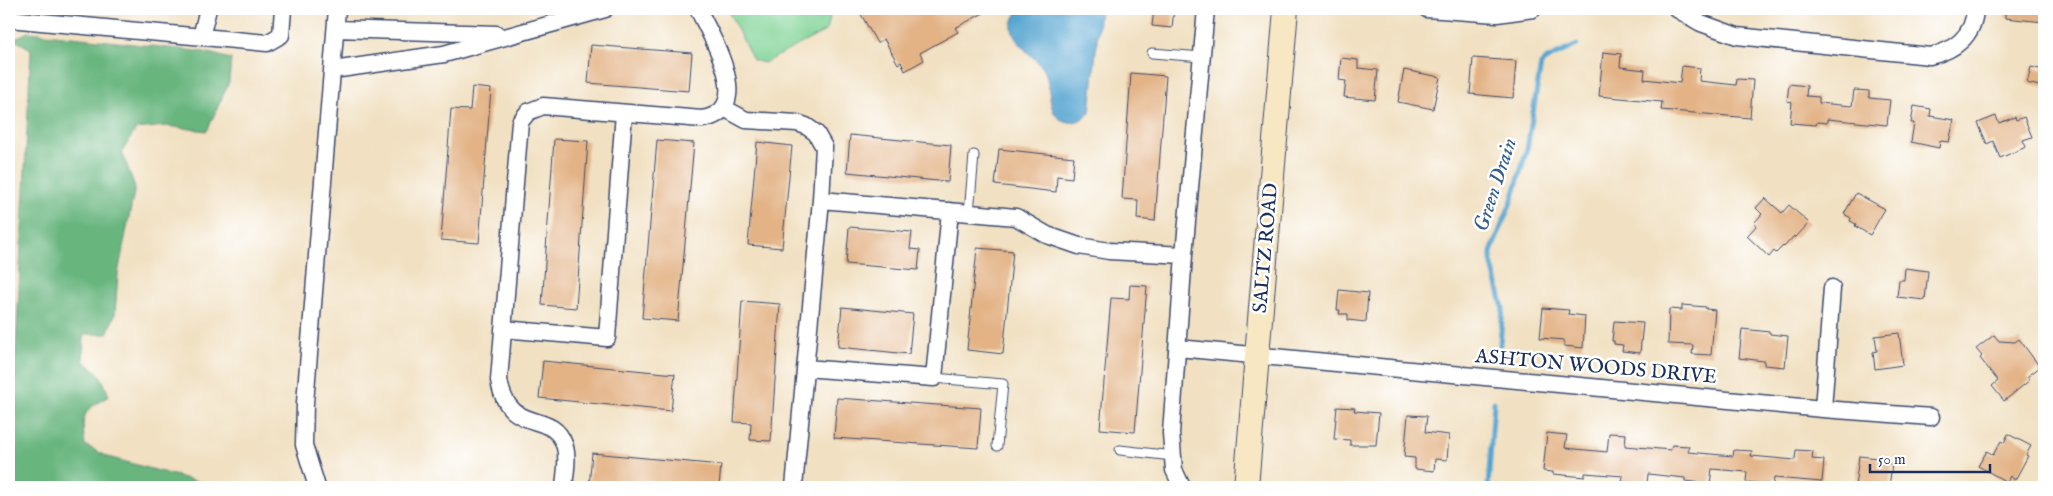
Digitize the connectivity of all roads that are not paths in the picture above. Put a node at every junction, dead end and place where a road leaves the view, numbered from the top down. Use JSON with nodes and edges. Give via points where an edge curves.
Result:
{"nodes":[{"id":1,"x":208,"y":9,"type":"edge"},
{"id":2,"x":283,"y":9,"type":"edge"},
{"id":3,"x":337,"y":9,"type":"edge"},
{"id":4,"x":605,"y":9,"type":"edge"},
{"id":5,"x":698,"y":9,"type":"edge"},
{"id":6,"x":1206,"y":9,"type":"edge"},
{"id":7,"x":1286,"y":9,"type":"edge"},
{"id":8,"x":1427,"y":9,"type":"edge"},
{"id":9,"x":1533,"y":9,"type":"edge"},
{"id":10,"x":1677,"y":9,"type":"edge"},
{"id":11,"x":1975,"y":9,"type":"edge"},
{"id":12,"x":9,"y":19,"type":"edge"},
{"id":13,"x":336,"y":29,"type":"junction"},
{"id":14,"x":511,"y":34,"type":"junction"},
{"id":15,"x":201,"y":37,"type":"junction"},
{"id":16,"x":1152,"y":53,"type":"dead end"},
{"id":17,"x":1202,"y":57,"type":"junction"},
{"id":18,"x":333,"y":70,"type":"junction"},
{"id":19,"x":724,"y":108,"type":"junction"},
{"id":20,"x":624,"y":113,"type":"junction"},
{"id":21,"x":974,"y":155,"type":"dead end"},
{"id":22,"x":821,"y":200,"type":"junction"},
{"id":23,"x":950,"y":211,"type":"junction"},
{"id":24,"x":969,"y":213,"type":"junction"},
{"id":25,"x":1184,"y":255,"type":"junction"},
{"id":26,"x":1832,"y":288,"type":"dead end"},
{"id":27,"x":503,"y":329,"type":"junction"},
{"id":28,"x":1178,"y":348,"type":"junction"},
{"id":29,"x":1257,"y":356,"type":"junction"},
{"id":30,"x":805,"y":368,"type":"junction"},
{"id":31,"x":934,"y":378,"type":"junction"},
{"id":32,"x":1823,"y":409,"type":"junction"},
{"id":33,"x":1931,"y":417,"type":"dead end"},
{"id":34,"x":997,"y":446,"type":"dead end"},
{"id":35,"x":1120,"y":450,"type":"dead end"},
{"id":36,"x":1173,"y":456,"type":"junction"},
{"id":37,"x":317,"y":487,"type":"edge"},
{"id":38,"x":564,"y":487,"type":"edge"},
{"id":39,"x":794,"y":487,"type":"edge"},
{"id":40,"x":1182,"y":487,"type":"edge"},
{"id":41,"x":1246,"y":487,"type":"edge"}],
"edges":[{"from":1,"to":15,"type":"street"},
{"from":2,"to":15,"type":"street","via":[[281,35],[267,43]]},
{"from":3,"to":13,"type":"street"},
{"from":4,"to":14,"type":"street"},
{"from":5,"to":19,"type":"street","via":[[726,70],[729,92]]},
{"from":6,"to":17,"type":"street"},
{"from":7,"to":29,"type":"street","name":"SALTZ ROAD"},
{"from":8,"to":9,"type":"street","via":[[1496,14]]},
{"from":10,"to":11,"type":"street","via":[[1721,32],[1753,39],[1930,56],[1960,42],[1972,25]]},
{"from":12,"to":15,"type":"street"},
{"from":13,"to":14,"type":"street"},
{"from":13,"to":18,"type":"street"},
{"from":14,"to":18,"type":"street","via":[[444,54]]},
{"from":16,"to":17,"type":"lane"},
{"from":17,"to":25,"type":"street"},
{"from":18,"to":37,"type":"street","via":[[305,412],[304,445]]},
{"from":19,"to":20,"type":"street","via":[[715,116],[702,119]]},
{"from":19,"to":22,"type":"street","via":[[746,120],[797,124],[816,133],[823,142],[825,154]]},
{"from":20,"to":27,"type":"street","via":[[543,106],[528,112],[520,122]]},
{"from":20,"to":27,"type":"street","via":[[607,338]]},
{"from":21,"to":24,"type":"lane"},
{"from":22,"to":23,"type":"street"},
{"from":22,"to":30,"type":"street"},
{"from":23,"to":24,"type":"street"},
{"from":23,"to":31,"type":"street"},
{"from":24,"to":25,"type":"street","via":[[1016,217],[1047,235],[1079,246]]},
{"from":25,"to":28,"type":"street"},
{"from":26,"to":32,"type":"street"},
{"from":27,"to":38,"type":"street","via":[[499,373],[502,395],[519,416],[550,426],[562,438],[566,453]]},
{"from":28,"to":29,"type":"street","name":"ASHTON WOODS DRIVE"},
{"from":28,"to":36,"type":"street"},
{"from":29,"to":32,"type":"street","name":"ASHTON WOODS DRIVE"},
{"from":29,"to":41,"type":"street","name":"SALTZ ROAD"},
{"from":30,"to":31,"type":"street"},
{"from":30,"to":39,"type":"street"},
{"from":31,"to":34,"type":"lane","via":[[1003,384]]},
{"from":32,"to":33,"type":"street","name":"ASHTON WOODS DRIVE"},
{"from":35,"to":36,"type":"lane"},
{"from":36,"to":40,"type":"street","via":[[1174,470]]}]}
